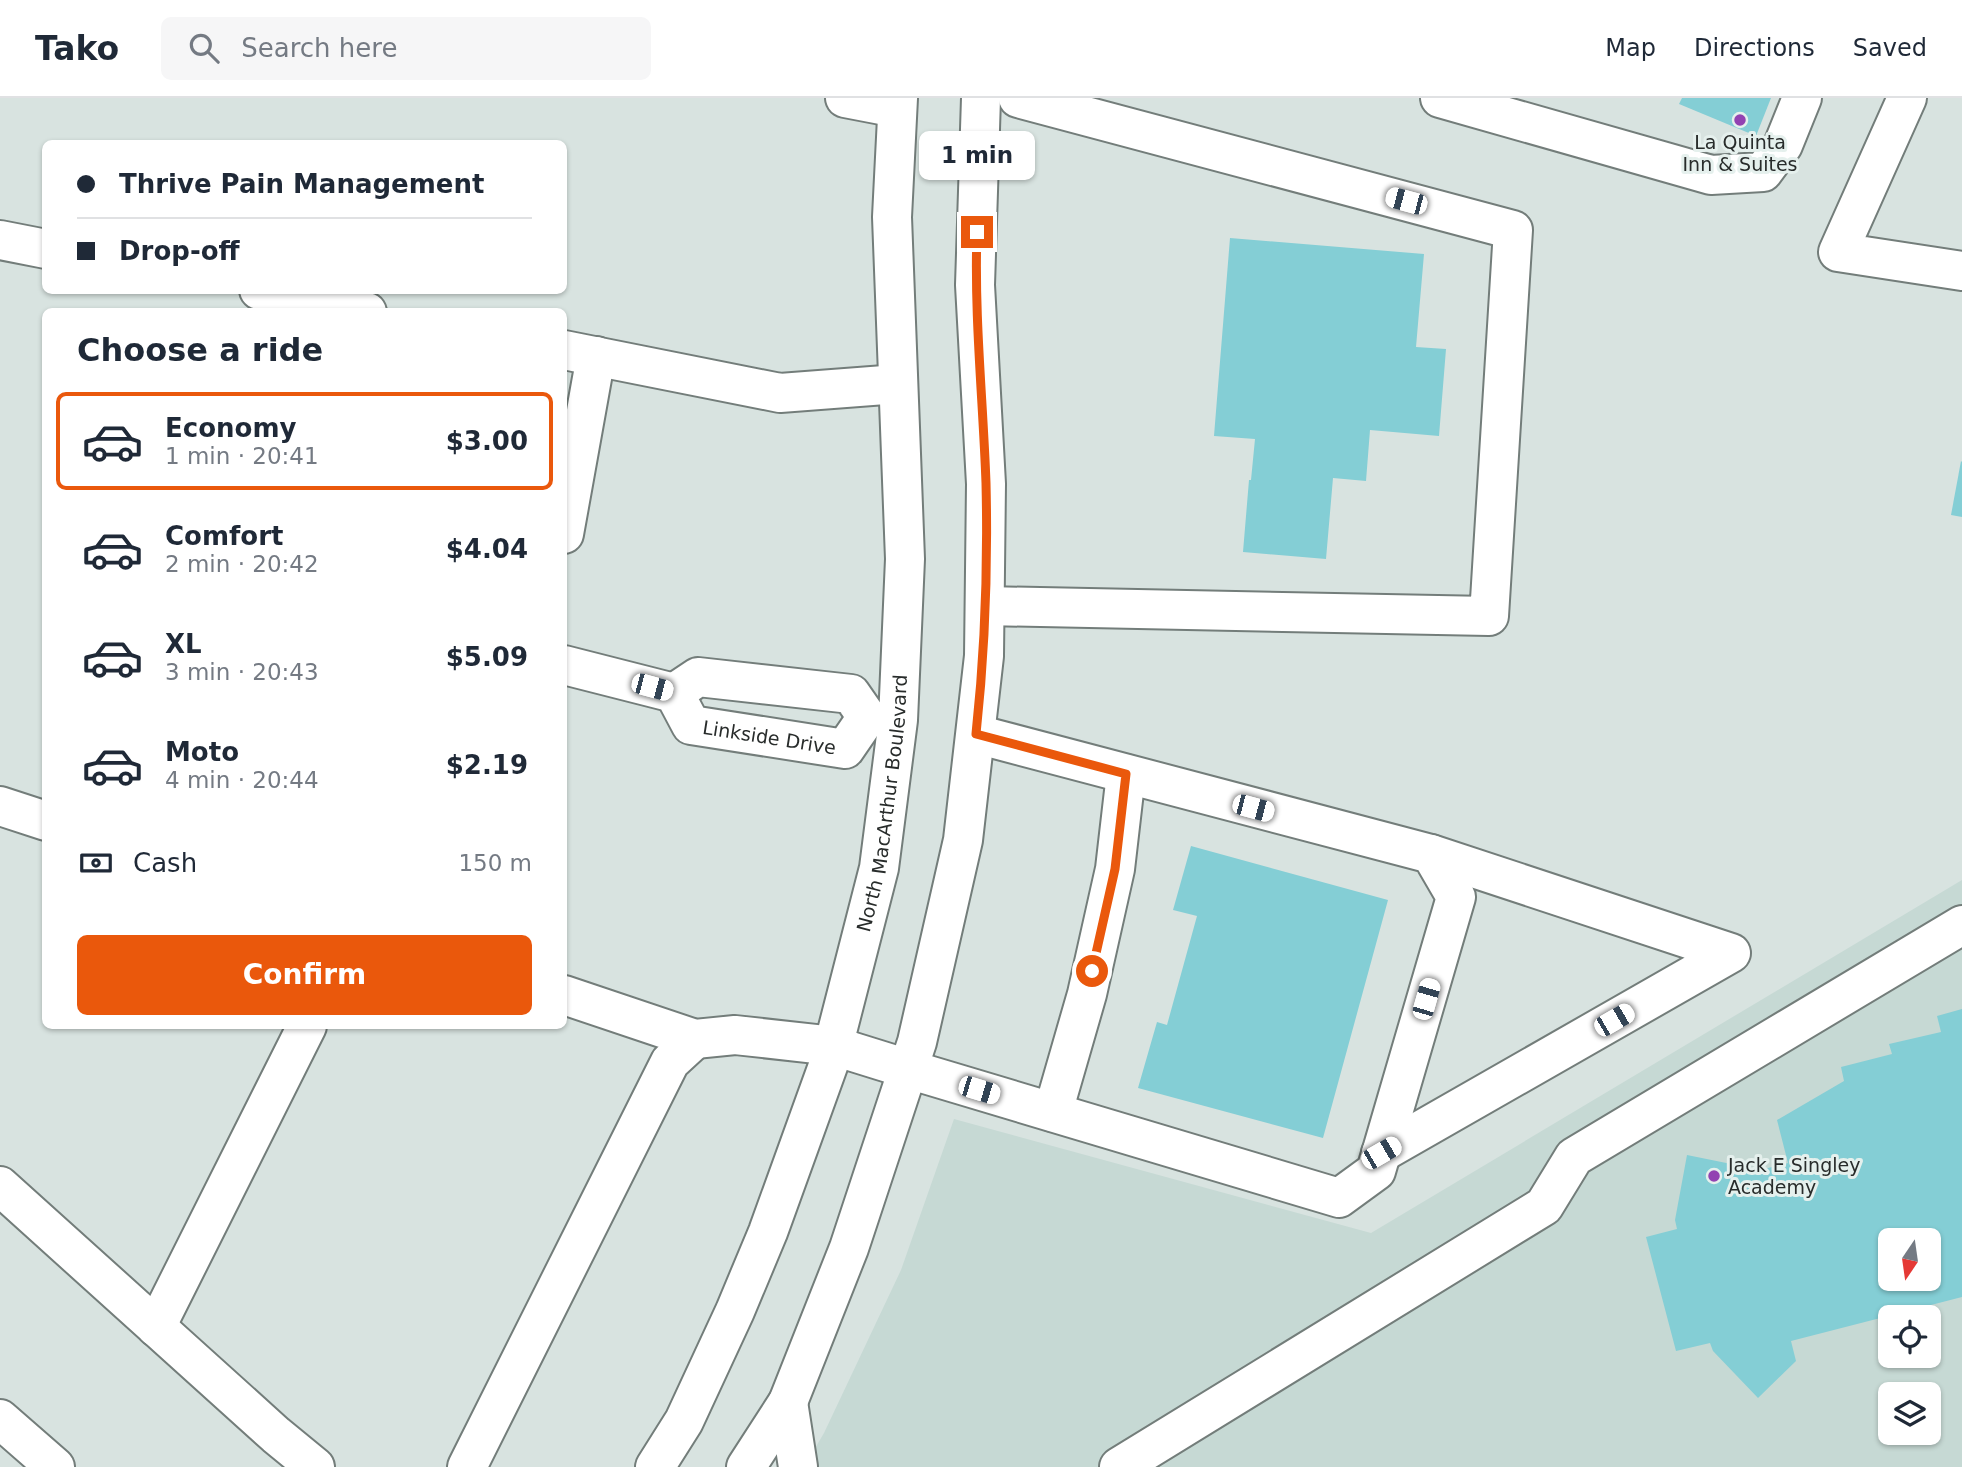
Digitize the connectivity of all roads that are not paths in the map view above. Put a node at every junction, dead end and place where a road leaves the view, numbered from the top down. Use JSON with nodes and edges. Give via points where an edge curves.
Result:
{"nodes":[{"id":1,"x":845,"y":98,"type":"edge"},
{"id":2,"x":981,"y":98,"type":"edge"},
{"id":3,"x":1018,"y":98,"type":"edge"},
{"id":4,"x":1440,"y":98,"type":"edge"},
{"id":5,"x":1802,"y":98,"type":"edge"},
{"id":6,"x":1908,"y":98,"type":"edge"},
{"id":7,"x":897,"y":103,"type":"edge"},
{"id":8,"x":0,"y":240,"type":"edge"},
{"id":9,"x":42,"y":247,"type":"edge"},
{"id":10,"x":1962,"y":271,"type":"edge"},
{"id":11,"x":279,"y":294,"type":"edge"},
{"id":12,"x":347,"y":308,"type":"edge"},
{"id":13,"x":580,"y":353,"type":"edge"},
{"id":14,"x":898,"y":384,"type":"junction"},
{"id":15,"x":567,"y":500,"type":"edge"},
{"id":16,"x":985,"y":606,"type":"junction"},
{"id":17,"x":567,"y":665,"type":"edge"},
{"id":18,"x":674,"y":693,"type":"junction"},
{"id":19,"x":882,"y":718,"type":"junction"},
{"id":20,"x":976,"y":734,"type":"junction"},
{"id":21,"x":1126,"y":774,"type":"junction"},
{"id":22,"x":0,"y":806,"type":"edge"},
{"id":23,"x":42,"y":820,"type":"edge"},
{"id":24,"x":1432,"y":855,"type":"junction"},
{"id":25,"x":1962,"y":925,"type":"edge"},
{"id":26,"x":567,"y":996,"type":"edge"},
{"id":27,"x":305,"y":1029,"type":"edge"},
{"id":28,"x":695,"y":1039,"type":"junction"},
{"id":29,"x":834,"y":1046,"type":"junction"},
{"id":30,"x":908,"y":1069,"type":"junction"},
{"id":31,"x":1053,"y":1112,"type":"junction"},
{"id":32,"x":1381,"y":1153,"type":"junction"},
{"id":33,"x":0,"y":1186,"type":"edge"},
{"id":34,"x":156,"y":1327,"type":"junction"},
{"id":35,"x":788,"y":1402,"type":"junction"},
{"id":36,"x":0,"y":1419,"type":"edge"},
{"id":37,"x":55,"y":1467,"type":"edge"},
{"id":38,"x":315,"y":1467,"type":"edge"},
{"id":39,"x":467,"y":1467,"type":"edge"},
{"id":40,"x":655,"y":1467,"type":"edge"},
{"id":41,"x":746,"y":1467,"type":"edge"},
{"id":42,"x":798,"y":1467,"type":"edge"},
{"id":43,"x":1119,"y":1467,"type":"edge"}],
"edges":[{"from":1,"to":7,"type":"main road"},
{"from":2,"to":16,"type":"main road","via":[[975,285],[986,484]]},
{"from":3,"to":16,"type":"main road","via":[[1513,230],[1489,616]]},
{"from":4,"to":5,"type":"main road","via":[[1711,175],[1763,172],[1783,145]]},
{"from":6,"to":10,"type":"main road","via":[[1838,252]]},
{"from":7,"to":14,"type":"main road","name":"North MacArthur Boulevard","via":[[892,217]]},
{"from":8,"to":9,"type":"main road"},
{"from":11,"to":12,"type":"main road"},
{"from":13,"to":14,"type":"main road","via":[[780,393]]},
{"from":13,"to":15,"type":"main road"},
{"from":14,"to":19,"type":"main road","name":"North MacArthur Boulevard","via":[[905,559]]},
{"from":16,"to":20,"type":"main road"},
{"from":17,"to":18,"type":"main road"},
{"from":18,"to":19,"type":"main road","via":[[698,677],[851,694]]},
{"from":18,"to":19,"type":"main road","name":"Linkside Drive","via":[[691,724],[845,749]]},
{"from":19,"to":29,"type":"main road","name":"North MacArthur Boulevard","via":[[878,868]]},
{"from":20,"to":21,"type":"main road"},
{"from":20,"to":30,"type":"main road","via":[[963,840]]},
{"from":21,"to":24,"type":"main road"},
{"from":21,"to":31,"type":"main road","via":[[1115,869],[1087,995]]},
{"from":22,"to":23,"type":"main road"},
{"from":24,"to":32,"type":"main road","via":[[1456,897]]},
{"from":24,"to":32,"type":"main road","via":[[1731,953]]},
{"from":25,"to":43,"type":"main road","via":[[1574,1157],[1544,1206]]},
{"from":26,"to":28,"type":"main road"},
{"from":27,"to":34,"type":"main road"},
{"from":28,"to":29,"type":"main road","via":[[735,1035]]},
{"from":28,"to":39,"type":"main road","via":[[670,1062]]},
{"from":29,"to":30,"type":"main road"},
{"from":29,"to":40,"type":"main road","name":"North MacArthur Boulevard","via":[[744,1289],[684,1421]]},
{"from":30,"to":31,"type":"main road"},
{"from":30,"to":35,"type":"main road","via":[[849,1248]]},
{"from":31,"to":32,"type":"main road","via":[[1339,1198],[1376,1171]]},
{"from":33,"to":34,"type":"main road"},
{"from":34,"to":38,"type":"main road"},
{"from":35,"to":41,"type":"main road"},
{"from":35,"to":42,"type":"main road"},
{"from":36,"to":37,"type":"main road"}]}
